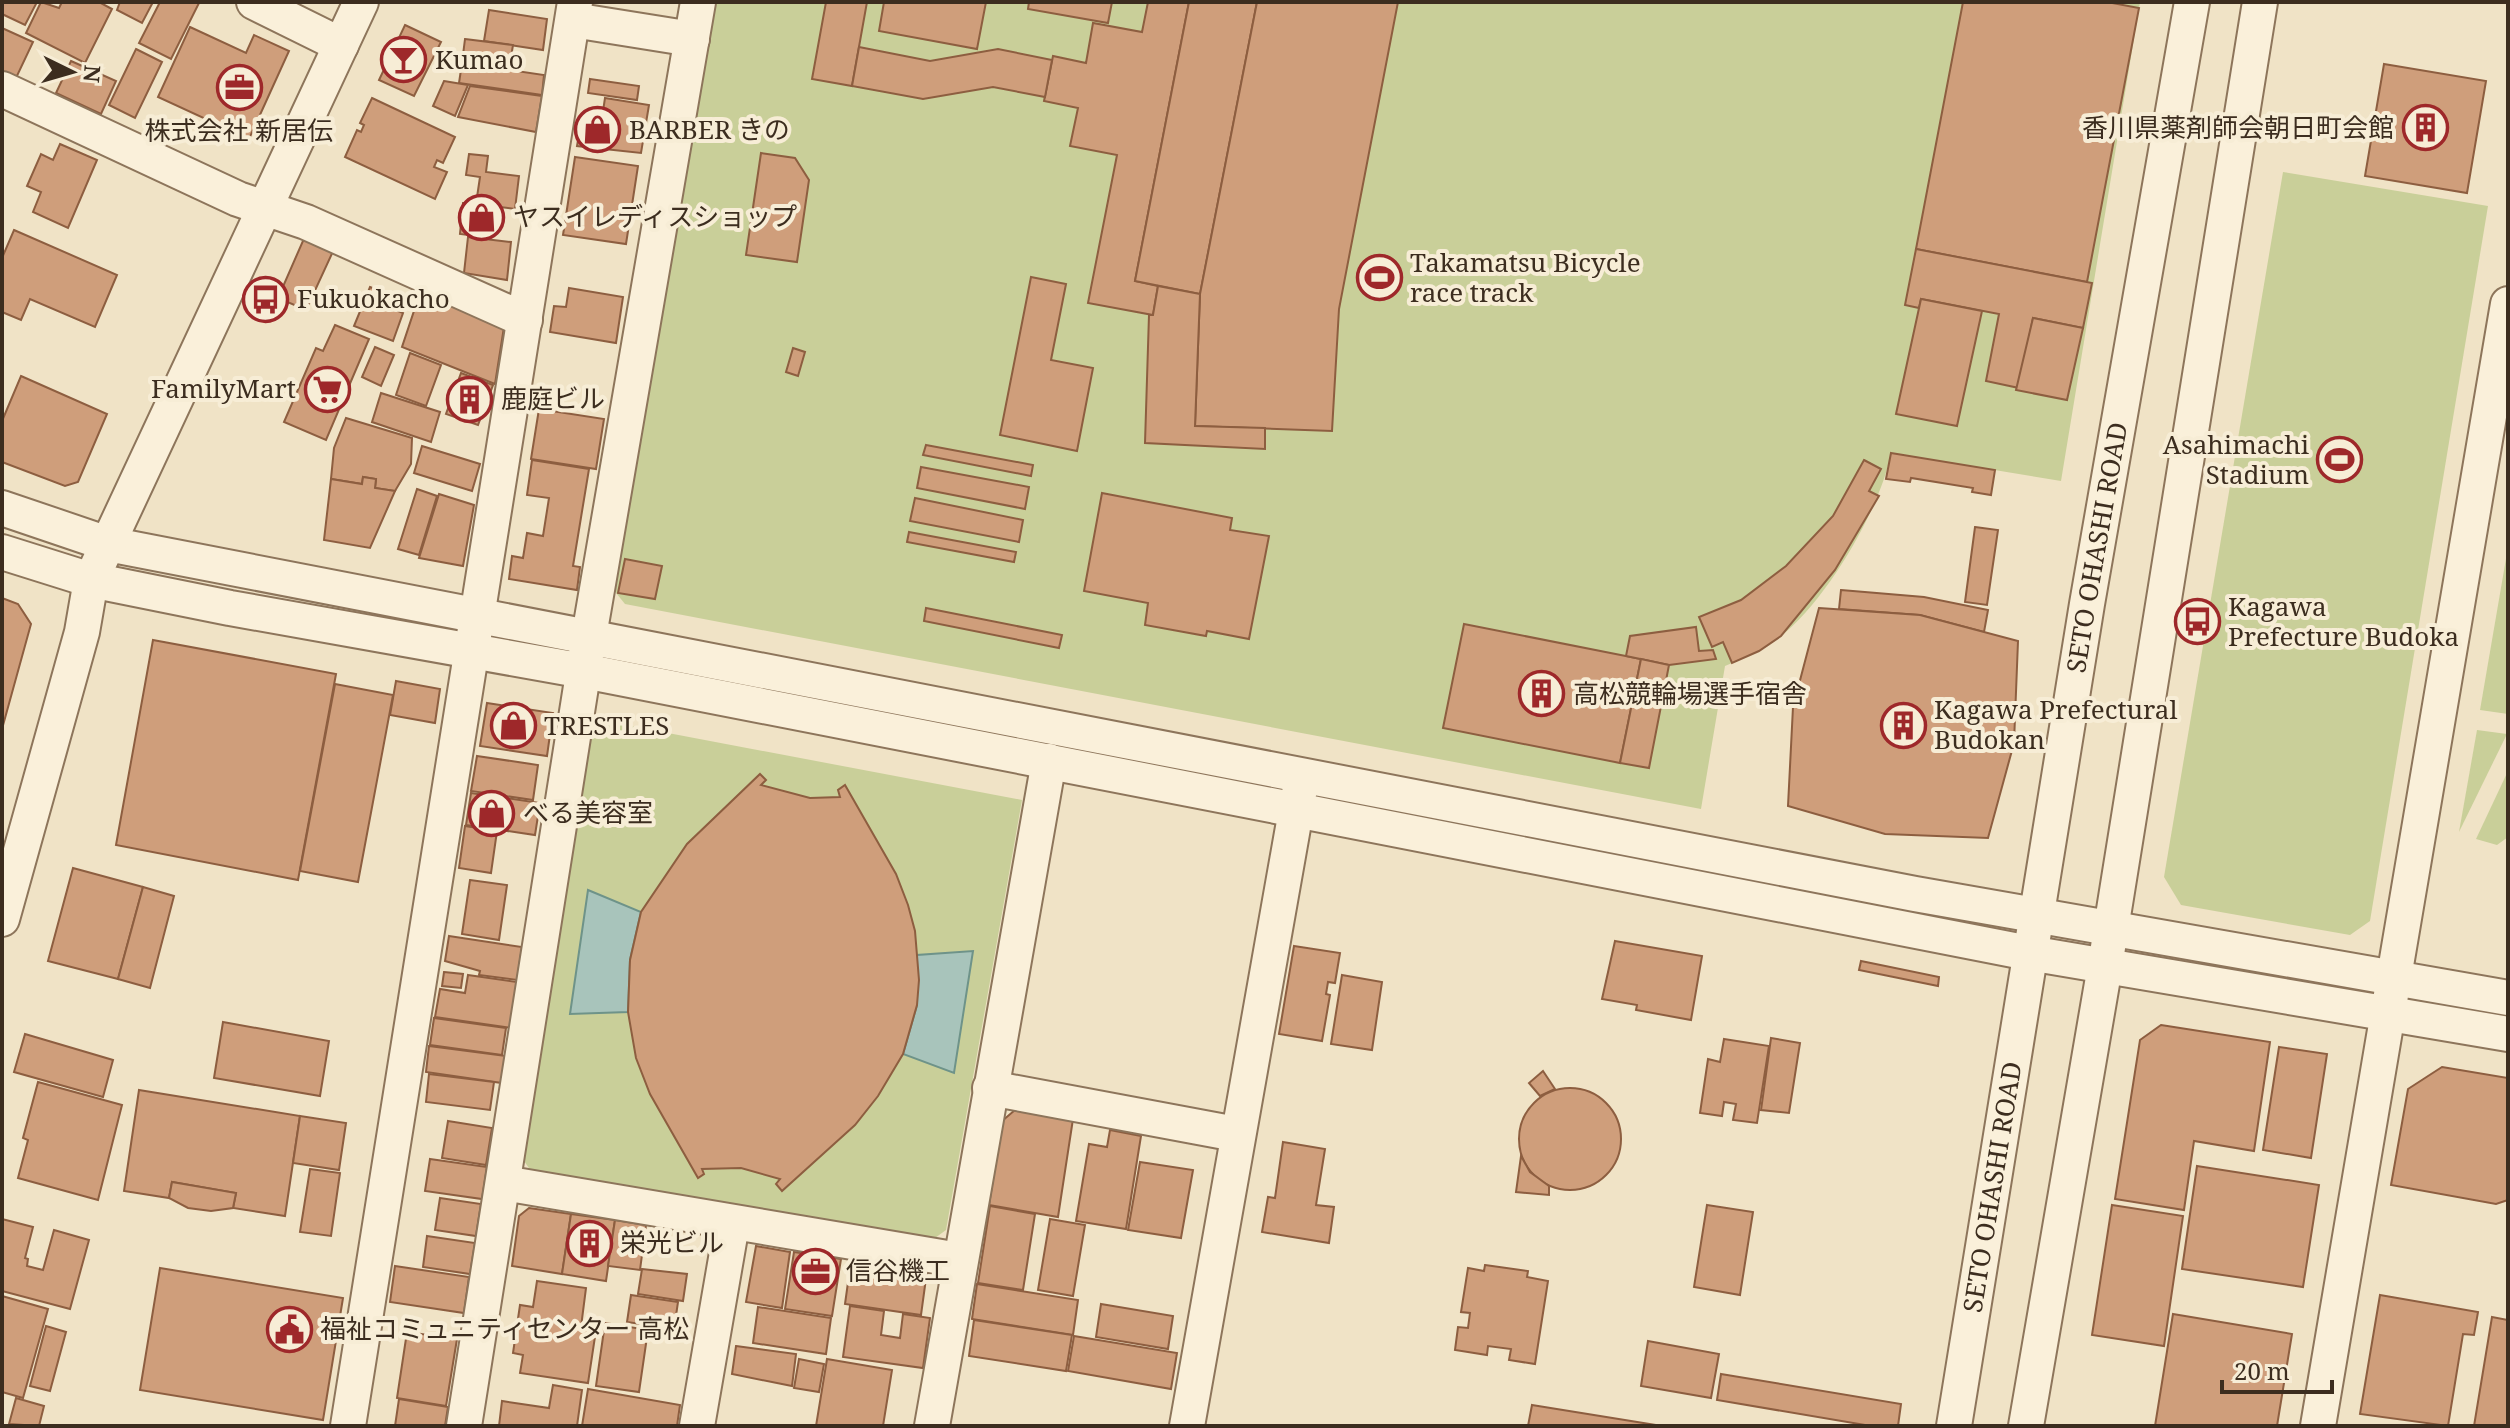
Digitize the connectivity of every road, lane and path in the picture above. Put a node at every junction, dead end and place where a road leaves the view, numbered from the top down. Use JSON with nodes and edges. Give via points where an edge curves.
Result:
{"nodes":[{"id":1,"x":254,"y":2,"type":"edge"},
{"id":2,"x":361,"y":2,"type":"edge"},
{"id":3,"x":698,"y":2,"type":"edge"},
{"id":4,"x":2192,"y":2,"type":"edge"},
{"id":5,"x":2260,"y":2,"type":"edge"},
{"id":6,"x":574,"y":11,"type":"edge"},
{"id":7,"x":692,"y":39,"type":"junction"},
{"id":8,"x":341,"y":45,"type":"junction"},
{"id":9,"x":2,"y":89,"type":"edge"},
{"id":10,"x":265,"y":206,"type":"junction"},
{"id":11,"x":2508,"y":304,"type":"edge"},
{"id":12,"x":525,"y":320,"type":"junction"},
{"id":13,"x":2,"y":508,"type":"edge"},
{"id":14,"x":108,"y":544,"type":"junction"},
{"id":15,"x":2,"y":552,"type":"edge"},
{"id":16,"x":91,"y":580,"type":"junction"},
{"id":17,"x":477,"y":615,"type":"junction"},
{"id":18,"x":589,"y":636,"type":"junction"},
{"id":19,"x":471,"y":650,"type":"junction"},
{"id":20,"x":584,"y":671,"type":"junction"},
{"id":21,"x":1049,"y":761,"type":"junction"},
{"id":22,"x":1302,"y":775,"type":"junction"},
{"id":23,"x":1296,"y":809,"type":"junction"},
{"id":24,"x":2036,"y":916,"type":"junction"},
{"id":25,"x":2,"y":919,"type":"edge"},
{"id":26,"x":2109,"y":930,"type":"junction"},
{"id":27,"x":2029,"y":953,"type":"junction"},
{"id":28,"x":2105,"y":966,"type":"junction"},
{"id":29,"x":2394,"y":979,"type":"junction"},
{"id":30,"x":2508,"y":998,"type":"edge"},
{"id":31,"x":2388,"y":1015,"type":"junction"},
{"id":32,"x":2508,"y":1034,"type":"edge"},
{"id":33,"x":990,"y":1088,"type":"junction"},
{"id":34,"x":1236,"y":1134,"type":"junction"},
{"id":35,"x":503,"y":1183,"type":"junction"},
{"id":36,"x":732,"y":1224,"type":"junction"},
{"id":37,"x":959,"y":1260,"type":"junction"},
{"id":38,"x":348,"y":1426,"type":"edge"},
{"id":39,"x":464,"y":1426,"type":"edge"},
{"id":40,"x":697,"y":1426,"type":"edge"},
{"id":41,"x":932,"y":1426,"type":"edge"},
{"id":42,"x":1187,"y":1426,"type":"edge"},
{"id":43,"x":1954,"y":1426,"type":"edge"},
{"id":44,"x":2026,"y":1426,"type":"edge"},
{"id":45,"x":2318,"y":1426,"type":"edge"}],
"edges":[{"from":1,"to":8,"type":"street"},
{"from":2,"to":8,"type":"street"},
{"from":3,"to":7,"type":"street"},
{"from":4,"to":24,"type":"street","name":"SETO OHASHI ROAD"},
{"from":5,"to":26,"type":"street"},
{"from":6,"to":7,"type":"street"},
{"from":6,"to":12,"type":"street"},
{"from":7,"to":18,"type":"street"},
{"from":8,"to":10,"type":"street"},
{"from":9,"to":10,"type":"street","via":[[238,199]]},
{"from":10,"to":12,"type":"street"},
{"from":10,"to":14,"type":"street"},
{"from":11,"to":29,"type":"street"},
{"from":12,"to":17,"type":"street"},
{"from":13,"to":14,"type":"street"},
{"from":14,"to":16,"type":"street"},
{"from":14,"to":17,"type":"street"},
{"from":15,"to":16,"type":"street"},
{"from":16,"to":19,"type":"street"},
{"from":16,"to":25,"type":"street","via":[[82,632]]},
{"from":17,"to":18,"type":"street"},
{"from":17,"to":19,"type":"street"},
{"from":18,"to":20,"type":"street"},
{"from":18,"to":22,"type":"street"},
{"from":19,"to":20,"type":"street"},
{"from":19,"to":38,"type":"street"},
{"from":20,"to":21,"type":"street"},
{"from":20,"to":35,"type":"street"},
{"from":21,"to":23,"type":"street"},
{"from":21,"to":33,"type":"street"},
{"from":22,"to":23,"type":"street"},
{"from":22,"to":24,"type":"street"},
{"from":23,"to":27,"type":"street"},
{"from":23,"to":34,"type":"street"},
{"from":24,"to":26,"type":"street"},
{"from":24,"to":27,"type":"street","name":"SETO OHASHI ROAD"},
{"from":26,"to":28,"type":"street"},
{"from":26,"to":29,"type":"street"},
{"from":27,"to":28,"type":"street"},
{"from":27,"to":43,"type":"street","name":"SETO OHASHI ROAD"},
{"from":28,"to":31,"type":"street"},
{"from":28,"to":44,"type":"street"},
{"from":29,"to":30,"type":"street"},
{"from":29,"to":31,"type":"street"},
{"from":31,"to":32,"type":"street"},
{"from":31,"to":45,"type":"street"},
{"from":33,"to":34,"type":"street"},
{"from":33,"to":37,"type":"street"},
{"from":34,"to":42,"type":"street"},
{"from":35,"to":36,"type":"street"},
{"from":35,"to":39,"type":"street"},
{"from":36,"to":37,"type":"street"},
{"from":36,"to":40,"type":"street"},
{"from":37,"to":41,"type":"street"}]}
